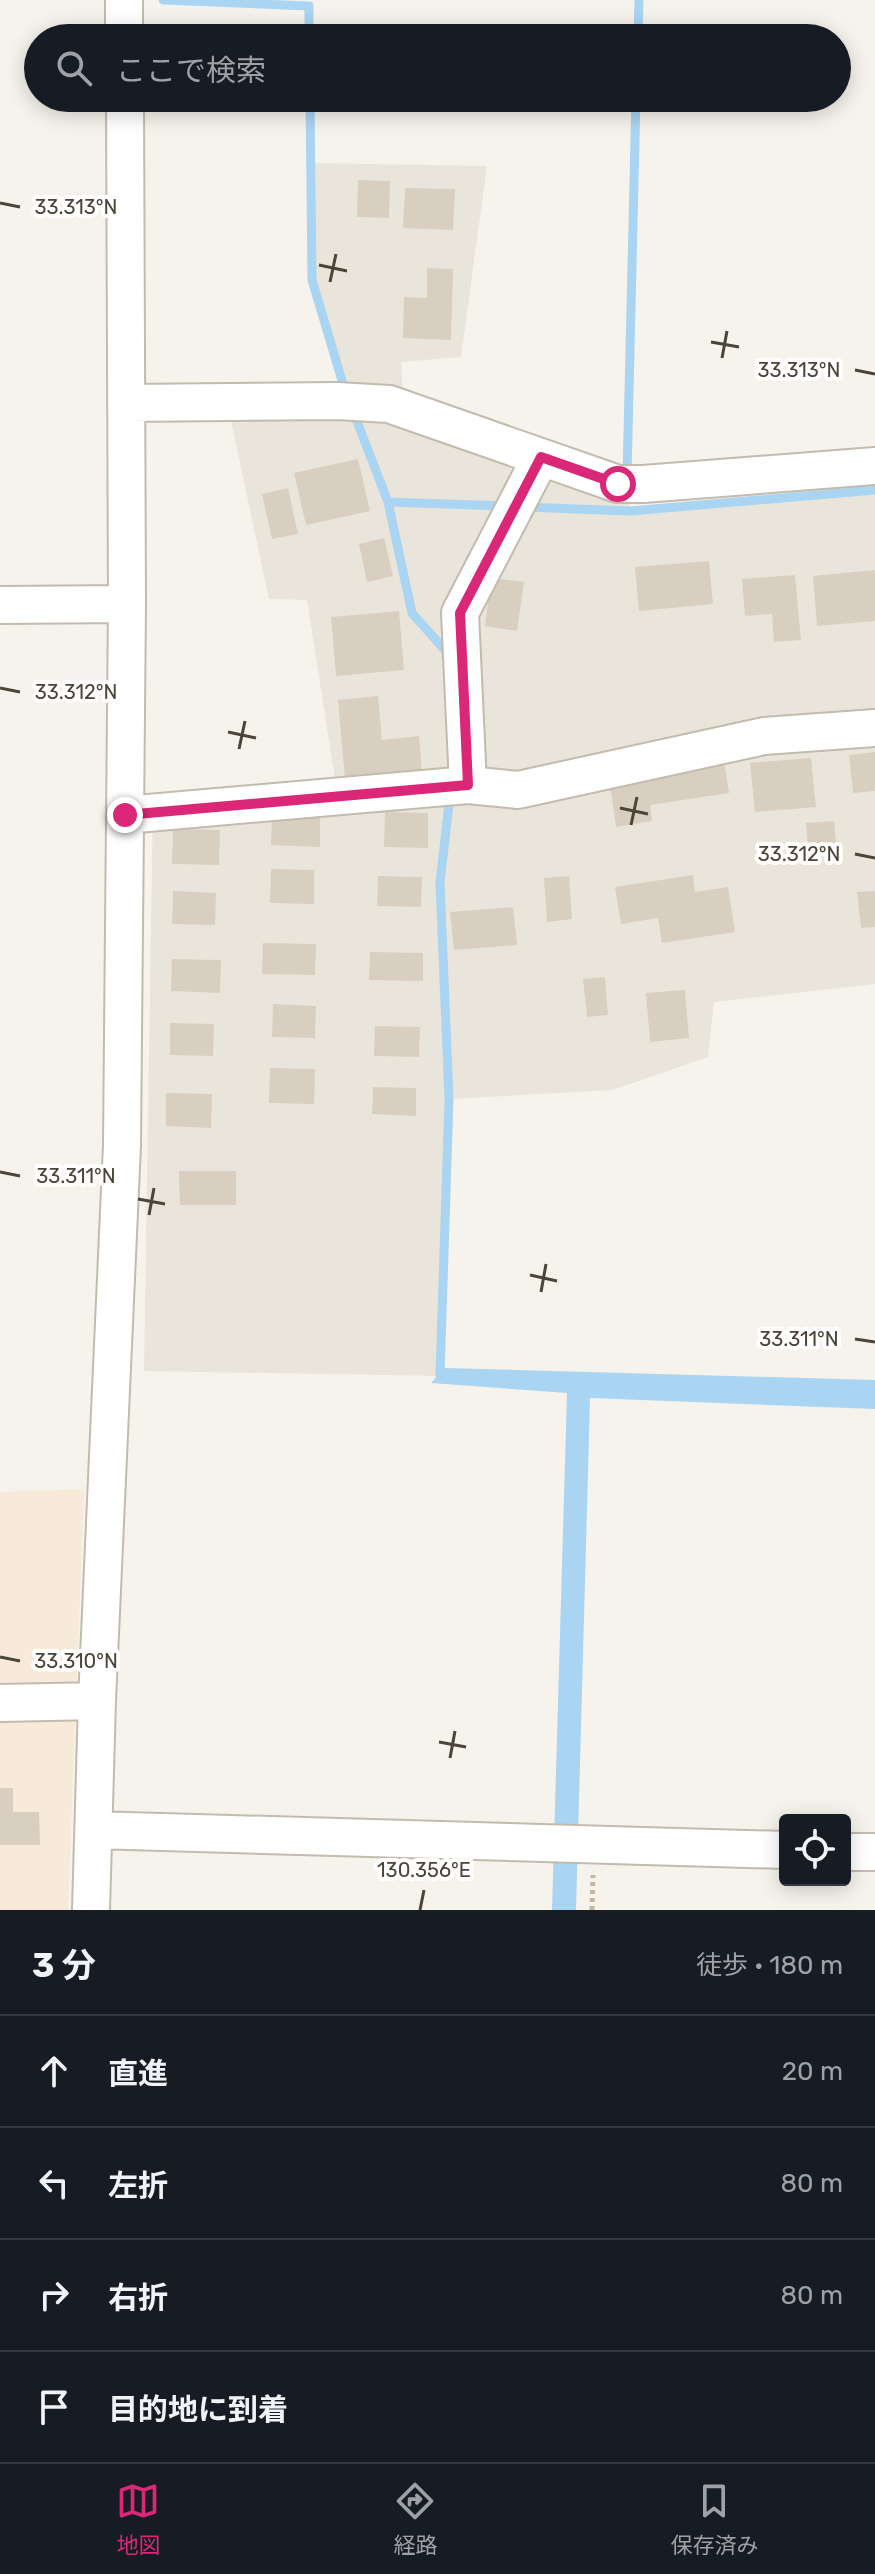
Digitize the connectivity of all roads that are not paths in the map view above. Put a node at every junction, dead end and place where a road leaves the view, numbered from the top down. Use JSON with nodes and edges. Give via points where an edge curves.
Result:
{"nodes":[{"id":1,"x":124,"y":0,"type":"edge"},
{"id":2,"x":124,"y":24,"type":"edge"},
{"id":3,"x":125,"y":112,"type":"edge"},
{"id":4,"x":126,"y":403,"type":"junction"},
{"id":5,"x":541,"y":457,"type":"junction"},
{"id":6,"x":875,"y":466,"type":"edge"},
{"id":7,"x":127,"y":604,"type":"junction"},
{"id":8,"x":0,"y":605,"type":"edge"},
{"id":9,"x":875,"y":728,"type":"edge"},
{"id":10,"x":451,"y":786,"type":"junction"},
{"id":11,"x":125,"y":815,"type":"junction"},
{"id":12,"x":97,"y":1701,"type":"junction"},
{"id":13,"x":0,"y":1703,"type":"edge"},
{"id":14,"x":94,"y":1830,"type":"junction"},
{"id":15,"x":779,"y":1850,"type":"edge"},
{"id":16,"x":851,"y":1852,"type":"edge"},
{"id":17,"x":875,"y":1852,"type":"edge"},
{"id":18,"x":91,"y":1910,"type":"edge"}],
"edges":[{"from":1,"to":2,"type":"street"},
{"from":3,"to":4,"type":"street"},
{"from":4,"to":5,"type":"street","via":[[389,404]]},
{"from":4,"to":7,"type":"street"},
{"from":5,"to":6,"type":"street","via":[[618,484]]},
{"from":5,"to":10,"type":"street","via":[[460,613]]},
{"from":7,"to":8,"type":"street"},
{"from":7,"to":11,"type":"street"},
{"from":9,"to":10,"type":"street","via":[[764,736],[518,790]]},
{"from":10,"to":11,"type":"street"},
{"from":11,"to":12,"type":"street","via":[[122,1145]]},
{"from":12,"to":13,"type":"street"},
{"from":12,"to":14,"type":"street"},
{"from":14,"to":15,"type":"street"},
{"from":14,"to":18,"type":"street"},
{"from":16,"to":17,"type":"street"}]}
